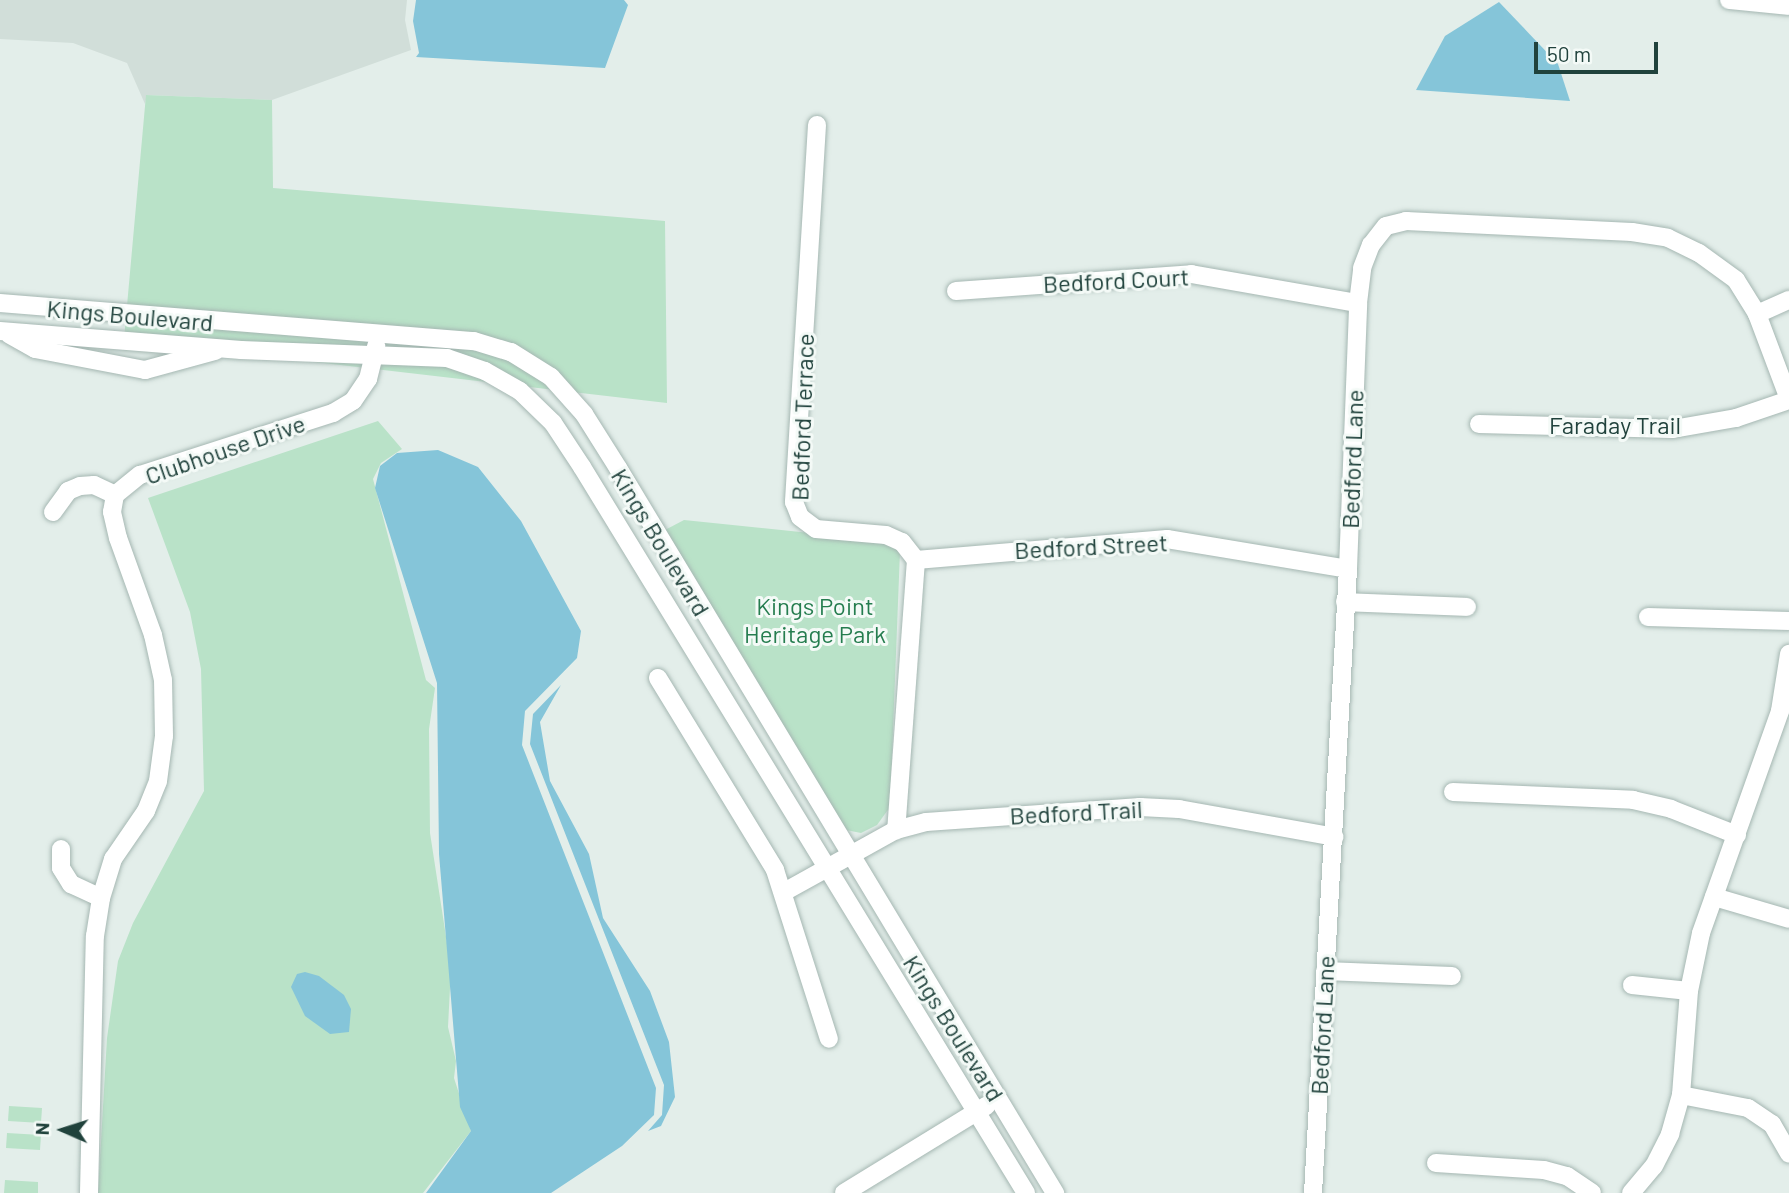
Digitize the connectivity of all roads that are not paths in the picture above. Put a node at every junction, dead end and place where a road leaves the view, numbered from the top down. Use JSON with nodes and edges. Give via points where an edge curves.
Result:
{"nodes":[{"id":1,"x":1729,"y":0,"type":"edge"},
{"id":2,"x":1789,"y":6,"type":"edge"},
{"id":3,"x":817,"y":125,"type":"dead end"},
{"id":4,"x":956,"y":291,"type":"dead end"},
{"id":5,"x":1789,"y":300,"type":"edge"},
{"id":6,"x":0,"y":303,"type":"edge"},
{"id":7,"x":1358,"y":303,"type":"junction"},
{"id":8,"x":1757,"y":314,"type":"junction"},
{"id":9,"x":2,"y":331,"type":"edge"},
{"id":10,"x":376,"y":332,"type":"junction"},
{"id":11,"x":223,"y":348,"type":"junction"},
{"id":12,"x":375,"y":356,"type":"junction"},
{"id":13,"x":1789,"y":400,"type":"edge"},
{"id":14,"x":1479,"y":424,"type":"dead end"},
{"id":15,"x":115,"y":495,"type":"junction"},
{"id":16,"x":53,"y":512,"type":"dead end"},
{"id":17,"x":916,"y":560,"type":"junction"},
{"id":18,"x":1348,"y":569,"type":"junction"},
{"id":19,"x":1345,"y":602,"type":"junction"},
{"id":20,"x":1467,"y":607,"type":"dead end"},
{"id":21,"x":1647,"y":617,"type":"dead end"},
{"id":22,"x":1789,"y":621,"type":"edge"},
{"id":23,"x":1789,"y":654,"type":"edge"},
{"id":24,"x":658,"y":678,"type":"dead end"},
{"id":25,"x":1785,"y":712,"type":"edge"},
{"id":26,"x":1453,"y":792,"type":"dead end"},
{"id":27,"x":895,"y":830,"type":"junction"},
{"id":28,"x":1737,"y":835,"type":"junction"},
{"id":29,"x":1334,"y":837,"type":"junction"},
{"id":30,"x":61,"y":849,"type":"dead end"},
{"id":31,"x":849,"y":858,"type":"junction"},
{"id":32,"x":828,"y":870,"type":"junction"},
{"id":33,"x":784,"y":892,"type":"junction"},
{"id":34,"x":1714,"y":897,"type":"junction"},
{"id":35,"x":101,"y":898,"type":"junction"},
{"id":36,"x":1789,"y":919,"type":"edge"},
{"id":37,"x":1325,"y":971,"type":"junction"},
{"id":38,"x":1452,"y":976,"type":"dead end"},
{"id":39,"x":1632,"y":985,"type":"dead end"},
{"id":40,"x":1689,"y":991,"type":"junction"},
{"id":41,"x":829,"y":1039,"type":"dead end"},
{"id":42,"x":1681,"y":1095,"type":"junction"},
{"id":43,"x":998,"y":1098,"type":"junction"},
{"id":44,"x":977,"y":1112,"type":"junction"},
{"id":45,"x":1789,"y":1153,"type":"edge"},
{"id":46,"x":1436,"y":1163,"type":"dead end"},
{"id":47,"x":89,"y":1193,"type":"edge"},
{"id":48,"x":844,"y":1193,"type":"edge"},
{"id":49,"x":1026,"y":1193,"type":"edge"},
{"id":50,"x":1055,"y":1193,"type":"edge"},
{"id":51,"x":1312,"y":1193,"type":"edge"},
{"id":52,"x":1592,"y":1193,"type":"edge"},
{"id":53,"x":1631,"y":1193,"type":"edge"}],
"edges":[{"from":1,"to":2,"type":"street"},
{"from":3,"to":17,"type":"street","name":"Bedford Terrace","via":[[794,502],[800,517],[816,529],[886,535],[902,542]]},
{"from":4,"to":7,"type":"street","name":"Bedford Court","via":[[1170,274]]},
{"from":5,"to":8,"type":"street"},
{"from":6,"to":10,"type":"street","name":"Kings Boulevard"},
{"from":7,"to":8,"type":"street","name":"Bedford Lane","via":[[1362,268],[1371,245],[1386,226],[1406,221],[1632,232],[1668,238],[1699,253],[1736,280]]},
{"from":7,"to":18,"type":"street","name":"Bedford Lane"},
{"from":8,"to":13,"type":"street","name":"Bedford Lane"},
{"from":9,"to":11,"type":"street","name":"Kings Boulevard"},
{"from":9,"to":11,"type":"street","name":"Kings Boulevard","via":[[35,349],[145,370]]},
{"from":10,"to":12,"type":"street","name":"Clubhouse Drive"},
{"from":10,"to":31,"type":"street","name":"Kings Boulevard","via":[[474,341],[511,352],[551,377],[584,414],[618,468]]},
{"from":11,"to":12,"type":"street","name":"Kings Boulevard"},
{"from":12,"to":15,"type":"street","name":"Clubhouse Drive","via":[[353,401],[333,413],[140,475]]},
{"from":12,"to":32,"type":"street","name":"Kings Boulevard","via":[[447,358],[485,371],[520,391],[553,423],[673,611]]},
{"from":13,"to":14,"type":"street","name":"Faraday Trail","via":[[1736,418],[1673,429]]},
{"from":15,"to":16,"type":"street","via":[[94,485],[80,486],[68,491]]},
{"from":15,"to":35,"type":"street","name":"Clubhouse Drive","via":[[112,512],[118,538],[153,635],[163,680],[164,736],[158,781],[145,811],[113,859]]},
{"from":17,"to":18,"type":"street","name":"Bedford Street","via":[[1167,539]]},
{"from":17,"to":27,"type":"street"},
{"from":18,"to":19,"type":"street","name":"Bedford Lane"},
{"from":19,"to":20,"type":"street"},
{"from":19,"to":29,"type":"street","name":"Bedford Lane"},
{"from":21,"to":22,"type":"street"},
{"from":23,"to":25,"type":"street"},
{"from":24,"to":33,"type":"street"},
{"from":25,"to":28,"type":"street"},
{"from":26,"to":28,"type":"street","via":[[1633,800],[1671,809]]},
{"from":27,"to":29,"type":"street","name":"Bedford Trail","via":[[926,822],[1140,807],[1179,809]]},
{"from":27,"to":31,"type":"street","name":"Bedford Trail"},
{"from":28,"to":34,"type":"street"},
{"from":29,"to":37,"type":"street","name":"Bedford Lane"},
{"from":30,"to":35,"type":"street","via":[[61,868],[71,884]]},
{"from":31,"to":32,"type":"street","name":"Bedford Trail"},
{"from":31,"to":43,"type":"street","name":"Kings Boulevard"},
{"from":32,"to":33,"type":"street","name":"Bedford Trail"},
{"from":32,"to":44,"type":"street","name":"Kings Boulevard"},
{"from":33,"to":41,"type":"street"},
{"from":34,"to":36,"type":"street"},
{"from":34,"to":40,"type":"street"},
{"from":35,"to":47,"type":"street","name":"Clubhouse Drive","via":[[95,936]]},
{"from":37,"to":38,"type":"street"},
{"from":37,"to":51,"type":"street","name":"Bedford Lane"},
{"from":39,"to":40,"type":"street"},
{"from":40,"to":42,"type":"street"},
{"from":42,"to":45,"type":"street","via":[[1748,1108],[1772,1124]]},
{"from":42,"to":53,"type":"street","via":[[1670,1134],[1654,1166]]},
{"from":43,"to":44,"type":"street"},
{"from":43,"to":50,"type":"street","name":"Kings Boulevard"},
{"from":44,"to":48,"type":"street"},
{"from":44,"to":49,"type":"street","name":"Kings Boulevard"},
{"from":46,"to":52,"type":"street","via":[[1544,1170],[1567,1176]]}]}
